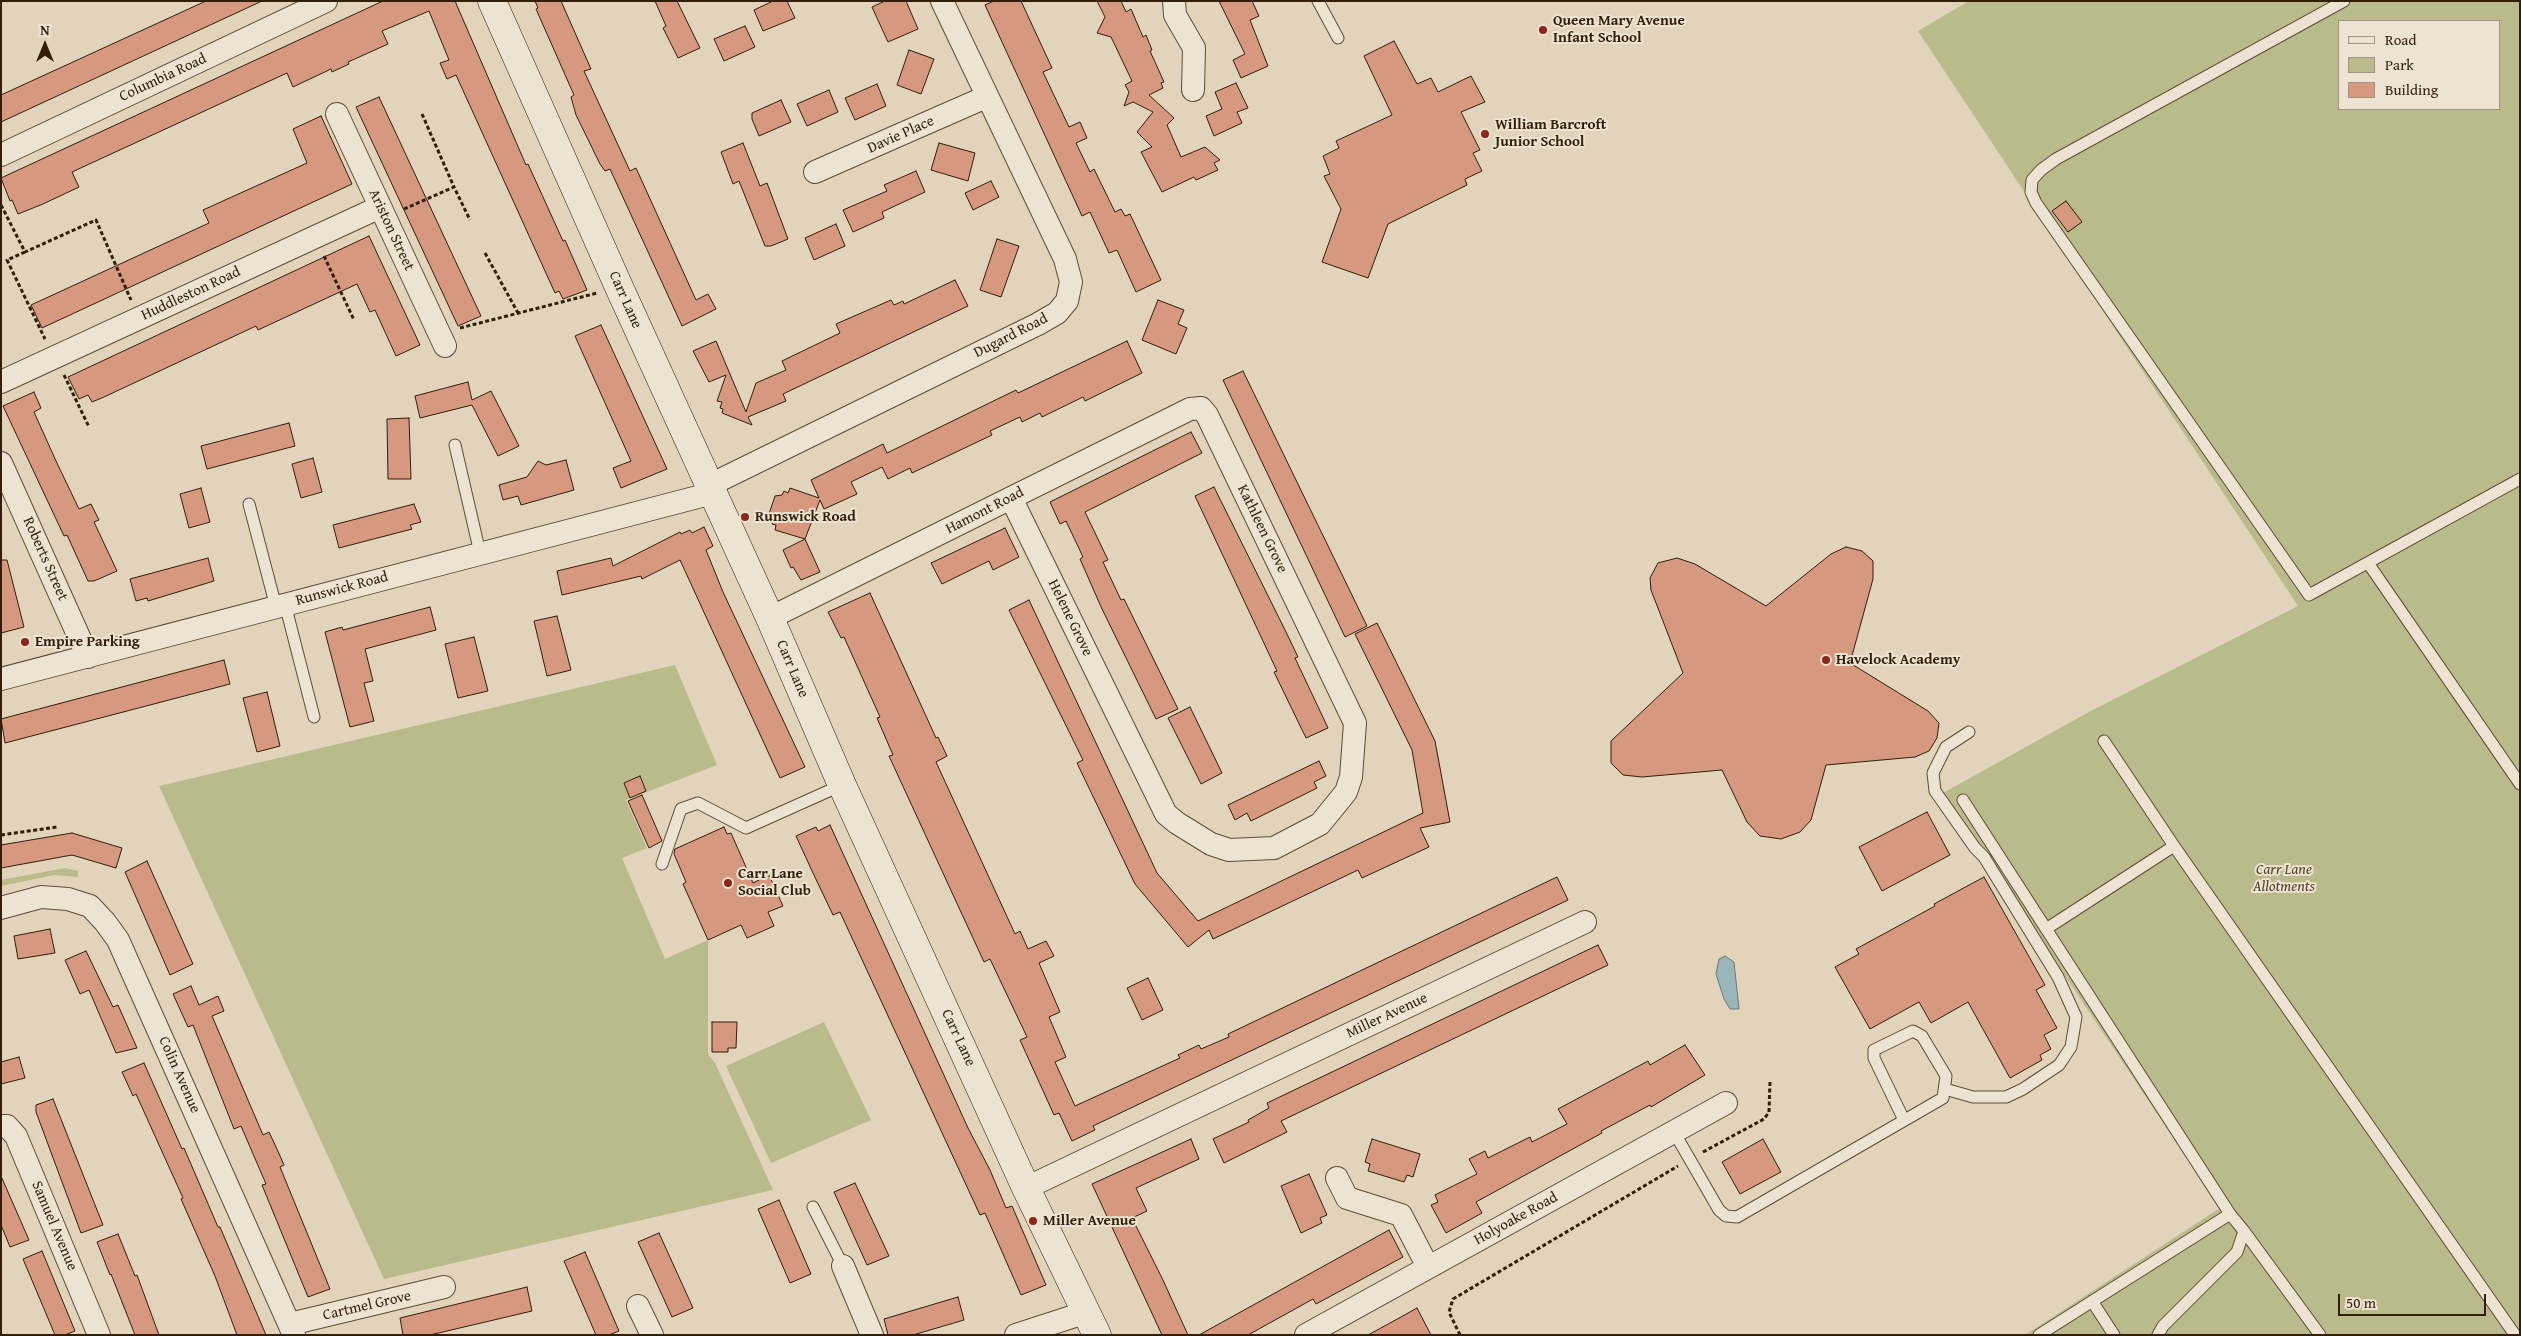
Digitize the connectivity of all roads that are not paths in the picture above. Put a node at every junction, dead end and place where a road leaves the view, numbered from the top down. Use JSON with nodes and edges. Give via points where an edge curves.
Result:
{"nodes":[{"id":1,"x":326,"y":1,"type":"edge"},
{"id":2,"x":492,"y":1,"type":"edge"},
{"id":3,"x":942,"y":1,"type":"edge"},
{"id":4,"x":1174,"y":1,"type":"edge"},
{"id":5,"x":1318,"y":1,"type":"edge"},
{"id":6,"x":2344,"y":1,"type":"edge"},
{"id":7,"x":1338,"y":38,"type":"dead end"},
{"id":8,"x":1193,"y":90,"type":"dead end"},
{"id":9,"x":986,"y":97,"type":"junction"},
{"id":10,"x":337,"y":114,"type":"dead end"},
{"id":11,"x":1,"y":155,"type":"edge"},
{"id":12,"x":815,"y":172,"type":"dead end"},
{"id":13,"x":382,"y":212,"type":"junction"},
{"id":14,"x":442,"y":340,"type":"road end"},
{"id":15,"x":1,"y":382,"type":"edge"},
{"id":16,"x":1201,"y":408,"type":"joint"},
{"id":17,"x":455,"y":445,"type":"dead end"},
{"id":18,"x":1,"y":462,"type":"edge"},
{"id":19,"x":2520,"y":479,"type":"edge"},
{"id":20,"x":711,"y":489,"type":"junction"},
{"id":21,"x":1011,"y":498,"type":"junction"},
{"id":22,"x":249,"y":504,"type":"dead end"},
{"id":23,"x":480,"y":553,"type":"junction"},
{"id":24,"x":2368,"y":563,"type":"junction"},
{"id":25,"x":281,"y":605,"type":"junction"},
{"id":26,"x":770,"y":618,"type":"junction"},
{"id":27,"x":88,"y":657,"type":"junction"},
{"id":28,"x":1,"y":679,"type":"edge"},
{"id":29,"x":314,"y":718,"type":"dead end"},
{"id":30,"x":1970,"y":732,"type":"dead end"},
{"id":31,"x":1130,"y":739,"type":"joint"},
{"id":32,"x":2104,"y":741,"type":"dead end"},
{"id":33,"x":2520,"y":784,"type":"edge"},
{"id":34,"x":842,"y":785,"type":"junction"},
{"id":35,"x":1963,"y":800,"type":"dead end"},
{"id":36,"x":2174,"y":846,"type":"junction"},
{"id":37,"x":662,"y":864,"type":"dead end"},
{"id":38,"x":1,"y":908,"type":"edge"},
{"id":39,"x":1585,"y":922,"type":"dead end"},
{"id":40,"x":2046,"y":929,"type":"junction"},
{"id":41,"x":1945,"y":1089,"type":"junction"},
{"id":42,"x":1726,"y":1103,"type":"dead end"},
{"id":43,"x":1904,"y":1120,"type":"junction"},
{"id":44,"x":1,"y":1126,"type":"edge"},
{"id":45,"x":1674,"y":1132,"type":"junction"},
{"id":46,"x":1337,"y":1178,"type":"dead end"},
{"id":47,"x":1026,"y":1188,"type":"junction"},
{"id":48,"x":813,"y":1207,"type":"dead end"},
{"id":49,"x":2230,"y":1214,"type":"junction"},
{"id":50,"x":2244,"y":1231,"type":"junction"},
{"id":51,"x":843,"y":1266,"type":"joint"},
{"id":52,"x":1428,"y":1267,"type":"junction"},
{"id":53,"x":444,"y":1287,"type":"dead end"},
{"id":54,"x":2092,"y":1301,"type":"junction"},
{"id":55,"x":638,"y":1306,"type":"dead end"},
{"id":56,"x":1092,"y":1323,"type":"edge"},
{"id":57,"x":292,"y":1329,"type":"edge"},
{"id":58,"x":99,"y":1335,"type":"edge"},
{"id":59,"x":652,"y":1335,"type":"edge"},
{"id":60,"x":872,"y":1335,"type":"edge"},
{"id":61,"x":1016,"y":1335,"type":"edge"},
{"id":62,"x":1306,"y":1335,"type":"edge"},
{"id":63,"x":2039,"y":1335,"type":"edge"},
{"id":64,"x":2114,"y":1335,"type":"edge"},
{"id":65,"x":2158,"y":1335,"type":"edge"},
{"id":66,"x":2320,"y":1335,"type":"edge"},
{"id":67,"x":2516,"y":1335,"type":"edge"}],
"edges":[{"from":1,"to":11,"type":"street","name":"Columbia Road"},
{"from":2,"to":20,"type":"street","name":"Carr Lane"},
{"from":3,"to":9,"type":"street","name":"Dugard Road"},
{"from":4,"to":8,"type":"street","via":[[1175,15],[1194,48]]},
{"from":5,"to":7,"type":"lane"},
{"from":6,"to":24,"type":"lane","via":[[2056,159],[2032,180],[2031,192],[2309,595]]},
{"from":9,"to":12,"type":"street","name":"Davie Place"},
{"from":9,"to":20,"type":"street","name":"Dugard Road","via":[[1065,259],[1071,282],[1067,301],[1057,313],[1038,324]]},
{"from":10,"to":13,"type":"street","name":"Ariston Street"},
{"from":13,"to":14,"type":"street","name":"Ariston Street"},
{"from":13,"to":15,"type":"street","name":"Huddleston Road","via":[[315,237]]},
{"from":16,"to":21,"type":"street","name":"Hamont Road","via":[[1190,409]]},
{"from":16,"to":31,"type":"street","name":"Kathleen Grove","via":[[1356,723],[1351,777],[1346,792],[1320,824],[1274,848],[1229,850],[1211,844],[1166,814]]},
{"from":17,"to":23,"type":"lane"},
{"from":18,"to":27,"type":"street","name":"Roberts Street"},
{"from":19,"to":24,"type":"lane"},
{"from":20,"to":23,"type":"street","name":"Runswick Road"},
{"from":20,"to":26,"type":"street","name":"Carr Lane"},
{"from":21,"to":26,"type":"street","name":"Hamont Road"},
{"from":21,"to":31,"type":"street","name":"Helene Grove"},
{"from":22,"to":25,"type":"lane"},
{"from":23,"to":25,"type":"street","name":"Runswick Road"},
{"from":24,"to":33,"type":"lane"},
{"from":25,"to":27,"type":"street","name":"Runswick Road"},
{"from":25,"to":29,"type":"lane"},
{"from":26,"to":34,"type":"street","name":"Carr Lane"},
{"from":27,"to":28,"type":"street","name":"Runswick Road"},
{"from":30,"to":41,"type":"lane","via":[[1946,747],[1933,774],[1935,791],[1984,857],[2058,976],[2076,1017],[2071,1047],[2059,1065],[2023,1089],[2006,1097],[1973,1097]]},
{"from":32,"to":36,"type":"lane"},
{"from":34,"to":37,"type":"lane","via":[[746,828],[698,803],[681,809]]},
{"from":34,"to":47,"type":"street","name":"Carr Lane"},
{"from":35,"to":40,"type":"lane"},
{"from":36,"to":40,"type":"lane"},
{"from":36,"to":67,"type":"lane"},
{"from":38,"to":57,"type":"street","name":"Colin Avenue","via":[[41,897],[68,899],[90,906],[118,940]]},
{"from":39,"to":47,"type":"street","name":"Miller Avenue"},
{"from":40,"to":49,"type":"lane"},
{"from":41,"to":43,"type":"lane","via":[[1943,1098]]},
{"from":41,"to":43,"type":"lane","via":[[1946,1076],[1922,1036],[1913,1031],[1874,1050],[1874,1058]]},
{"from":42,"to":45,"type":"street","name":"Holyoake Road"},
{"from":43,"to":45,"type":"lane","via":[[1738,1217],[1726,1216],[1719,1210]]},
{"from":44,"to":58,"type":"street","name":"Samuel Avenue","via":[[7,1126],[16,1136]]},
{"from":45,"to":52,"type":"street","name":"Holyoake Road"},
{"from":46,"to":52,"type":"street","via":[[1347,1198],[1401,1215]]},
{"from":47,"to":56,"type":"street","name":"Carr Lane"},
{"from":48,"to":51,"type":"lane"},
{"from":49,"to":50,"type":"lane"},
{"from":49,"to":54,"type":"lane"},
{"from":50,"to":65,"type":"lane","via":[[2237,1252],[2163,1326]]},
{"from":50,"to":66,"type":"lane"},
{"from":51,"to":60,"type":"street"},
{"from":52,"to":62,"type":"street","name":"Holyoake Road"},
{"from":53,"to":57,"type":"street","name":"Cartmel Grove"},
{"from":54,"to":63,"type":"lane"},
{"from":54,"to":64,"type":"lane"},
{"from":55,"to":59,"type":"street"},
{"from":56,"to":61,"type":"street"}]}
